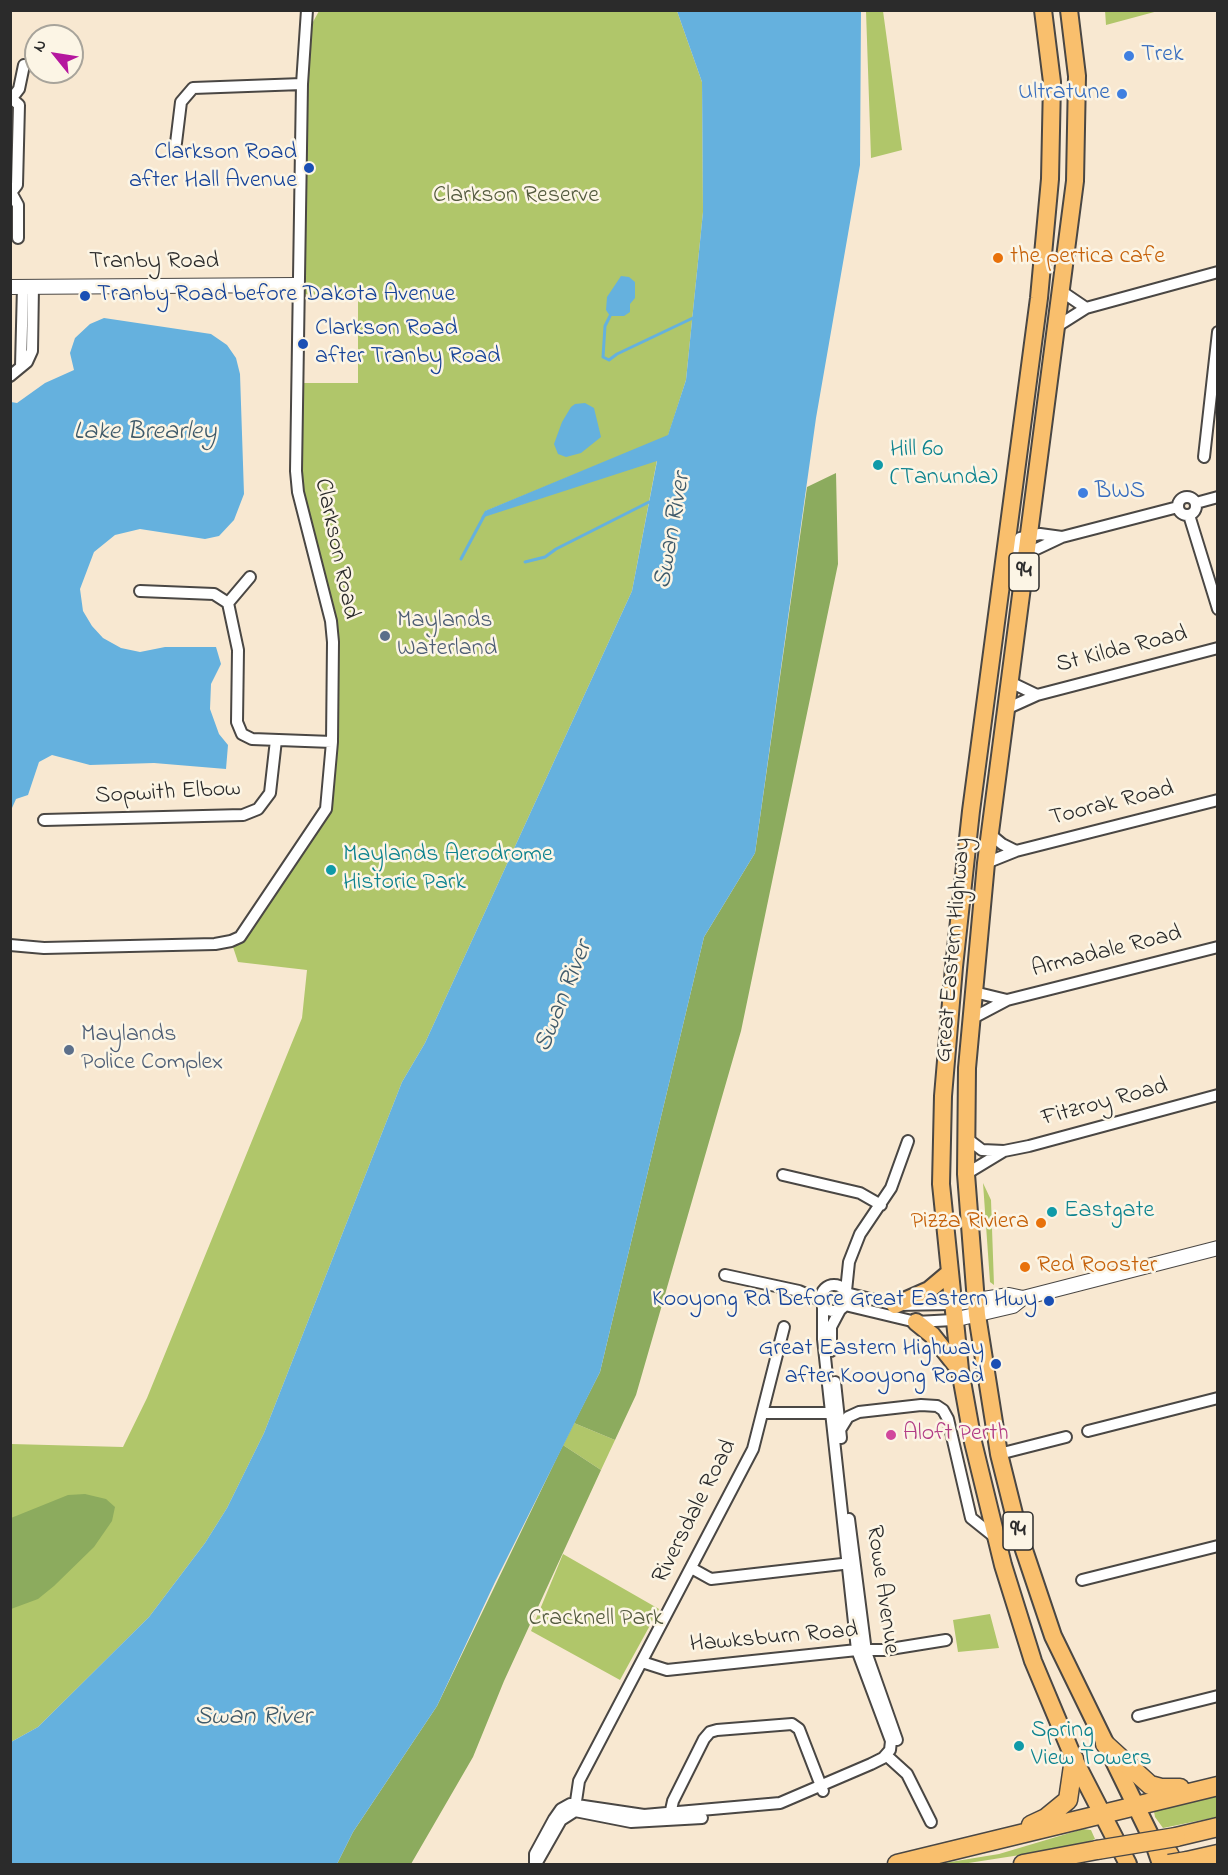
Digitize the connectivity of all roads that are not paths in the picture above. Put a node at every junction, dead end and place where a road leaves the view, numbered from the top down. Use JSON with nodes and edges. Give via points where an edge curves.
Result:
{"nodes":[{"id":1,"x":307,"y":10,"type":"edge"},
{"id":2,"x":1043,"y":10,"type":"edge"},
{"id":3,"x":1069,"y":10,"type":"edge"},
{"id":4,"x":24,"y":65,"type":"dead end"},
{"id":5,"x":302,"y":84,"type":"junction"},
{"id":6,"x":11,"y":97,"type":"edge"},
{"id":7,"x":176,"y":144,"type":"dead end"},
{"id":8,"x":11,"y":194,"type":"edge"},
{"id":9,"x":18,"y":238,"type":"dead end"},
{"id":10,"x":1218,"y":272,"type":"edge"},
{"id":11,"x":297,"y":285,"type":"junction"},
{"id":12,"x":22,"y":287,"type":"edge"},
{"id":13,"x":1061,"y":291,"type":"junction"},
{"id":14,"x":1086,"y":308,"type":"junction"},
{"id":15,"x":1056,"y":327,"type":"junction"},
{"id":16,"x":1218,"y":332,"type":"edge"},
{"id":17,"x":10,"y":375,"type":"edge"},
{"id":18,"x":1204,"y":457,"type":"dead end"},
{"id":19,"x":1218,"y":497,"type":"edge"},
{"id":20,"x":1196,"y":503,"type":"junction"},
{"id":21,"x":1178,"y":507,"type":"junction"},
{"id":22,"x":1189,"y":514,"type":"junction"},
{"id":23,"x":1029,"y":536,"type":"junction"},
{"id":24,"x":1062,"y":537,"type":"junction"},
{"id":25,"x":1026,"y":554,"type":"junction"},
{"id":26,"x":250,"y":577,"type":"dead end"},
{"id":27,"x":1001,"y":586,"type":"junction"},
{"id":28,"x":140,"y":591,"type":"dead end"},
{"id":29,"x":228,"y":603,"type":"junction"},
{"id":30,"x":1218,"y":609,"type":"edge"},
{"id":31,"x":1218,"y":648,"type":"edge"},
{"id":32,"x":1010,"y":682,"type":"junction"},
{"id":33,"x":1037,"y":695,"type":"junction"},
{"id":34,"x":1006,"y":709,"type":"junction"},
{"id":35,"x":276,"y":740,"type":"junction"},
{"id":36,"x":332,"y":742,"type":"junction"},
{"id":37,"x":1218,"y":800,"type":"edge"},
{"id":38,"x":44,"y":820,"type":"dead end"},
{"id":39,"x":990,"y":834,"type":"junction"},
{"id":40,"x":1016,"y":851,"type":"junction"},
{"id":41,"x":986,"y":863,"type":"junction"},
{"id":42,"x":10,"y":945,"type":"edge"},
{"id":43,"x":1218,"y":947,"type":"edge"},
{"id":44,"x":974,"y":992,"type":"junction"},
{"id":45,"x":1007,"y":1000,"type":"junction"},
{"id":46,"x":971,"y":1019,"type":"junction"},
{"id":47,"x":1218,"y":1095,"type":"edge"},
{"id":48,"x":965,"y":1137,"type":"junction"},
{"id":49,"x":908,"y":1141,"type":"dead end"},
{"id":50,"x":1004,"y":1151,"type":"junction"},
{"id":51,"x":966,"y":1174,"type":"junction"},
{"id":52,"x":783,"y":1175,"type":"dead end"},
{"id":53,"x":881,"y":1205,"type":"junction"},
{"id":54,"x":1218,"y":1248,"type":"edge"},
{"id":55,"x":849,"y":1262,"type":"junction"},
{"id":56,"x":948,"y":1274,"type":"junction"},
{"id":57,"x":725,"y":1275,"type":"dead end"},
{"id":58,"x":829,"y":1286,"type":"junction"},
{"id":59,"x":799,"y":1291,"type":"junction"},
{"id":60,"x":846,"y":1292,"type":"junction"},
{"id":61,"x":823,"y":1303,"type":"junction"},
{"id":62,"x":895,"y":1305,"type":"junction"},
{"id":63,"x":842,"y":1307,"type":"junction"},
{"id":64,"x":976,"y":1308,"type":"junction"},
{"id":65,"x":952,"y":1312,"type":"junction"},
{"id":66,"x":916,"y":1322,"type":"junction"},
{"id":67,"x":784,"y":1327,"type":"dead end"},
{"id":68,"x":960,"y":1370,"type":"junction"},
{"id":69,"x":1218,"y":1398,"type":"edge"},
{"id":70,"x":763,"y":1413,"type":"junction"},
{"id":71,"x":835,"y":1413,"type":"junction"},
{"id":72,"x":840,"y":1430,"type":"junction"},
{"id":73,"x":1088,"y":1431,"type":"dead end"},
{"id":74,"x":1066,"y":1437,"type":"dead end"},
{"id":75,"x":999,"y":1454,"type":"junction"},
{"id":76,"x":996,"y":1539,"type":"junction"},
{"id":77,"x":1218,"y":1546,"type":"edge"},
{"id":78,"x":850,"y":1563,"type":"junction"},
{"id":79,"x":693,"y":1569,"type":"junction"},
{"id":80,"x":1082,"y":1580,"type":"dead end"},
{"id":81,"x":946,"y":1640,"type":"dead end"},
{"id":82,"x":862,"y":1651,"type":"junction"},
{"id":83,"x":642,"y":1662,"type":"junction"},
{"id":84,"x":1218,"y":1696,"type":"edge"},
{"id":85,"x":1138,"y":1716,"type":"dead end"},
{"id":86,"x":1106,"y":1744,"type":"junction"},
{"id":87,"x":889,"y":1757,"type":"junction"},
{"id":88,"x":1074,"y":1759,"type":"junction"},
{"id":89,"x":1218,"y":1786,"type":"edge"},
{"id":90,"x":822,"y":1789,"type":"junction"},
{"id":91,"x":1136,"y":1804,"type":"junction"},
{"id":92,"x":575,"y":1807,"type":"junction"},
{"id":93,"x":1103,"y":1814,"type":"junction"},
{"id":94,"x":669,"y":1818,"type":"junction"},
{"id":95,"x":931,"y":1822,"type":"dead end"},
{"id":96,"x":1218,"y":1827,"type":"edge"},
{"id":97,"x":1003,"y":1839,"type":"junction"},
{"id":98,"x":1154,"y":1841,"type":"junction"},
{"id":99,"x":1194,"y":1860,"type":"edge"},
{"id":100,"x":536,"y":1864,"type":"edge"},
{"id":101,"x":897,"y":1864,"type":"edge"},
{"id":102,"x":1023,"y":1864,"type":"edge"},
{"id":103,"x":1128,"y":1864,"type":"edge"},
{"id":104,"x":1161,"y":1864,"type":"edge"}],
"edges":[{"from":1,"to":5,"type":"street","name":"Clarkson Road"},
{"from":2,"to":27,"type":"highway","name":"Great Eastern Highway","number":"94","via":[[1052,82],[1050,179],[1039,298]]},
{"from":3,"to":13,"type":"highway","name":"Great Eastern Highway","number":"94","via":[[1077,76],[1078,144]]},
{"from":4,"to":6,"type":"street","via":[[19,89]]},
{"from":5,"to":7,"type":"street","via":[[193,88],[181,102]]},
{"from":5,"to":11,"type":"street","name":"Clarkson Road"},
{"from":6,"to":8,"type":"street","via":[[19,105],[17,185]]},
{"from":8,"to":9,"type":"street","via":[[18,205]]},
{"from":10,"to":14,"type":"street"},
{"from":11,"to":12,"type":"street","name":"Tranby Road"},
{"from":11,"to":36,"type":"street","name":"Clarkson Road","via":[[296,471],[331,621]]},
{"from":12,"to":17,"type":"street","via":[[21,366]]},
{"from":13,"to":14,"type":"street"},
{"from":13,"to":15,"type":"highway","name":"Great Eastern Highway","number":"94"},
{"from":14,"to":15,"type":"street"},
{"from":15,"to":23,"type":"highway","name":"Great Eastern Highway","number":"94"},
{"from":16,"to":18,"type":"street"},
{"from":19,"to":20,"type":"street"},
{"from":20,"to":21,"type":"street","via":[[1184,498]]},
{"from":20,"to":22,"type":"street"},
{"from":21,"to":22,"type":"street"},
{"from":21,"to":24,"type":"street"},
{"from":22,"to":30,"type":"street"},
{"from":23,"to":24,"type":"street"},
{"from":23,"to":25,"type":"highway","name":"Great Eastern Highway","number":"94"},
{"from":23,"to":27,"type":"street","via":[[1017,542],[1011,573]]},
{"from":24,"to":25,"type":"street"},
{"from":25,"to":32,"type":"highway","name":"Great Eastern Highway","number":"94"},
{"from":26,"to":29,"type":"street"},
{"from":27,"to":56,"type":"highway","name":"Great Eastern Highway","number":"94","via":[[971,811],[943,1096],[941,1184]]},
{"from":28,"to":29,"type":"street","via":[[214,594]]},
{"from":29,"to":35,"type":"street","via":[[238,650],[237,722],[242,734],[252,739]]},
{"from":31,"to":33,"type":"street","name":"St Kilda Road"},
{"from":32,"to":33,"type":"street","name":"St Kilda Road"},
{"from":32,"to":34,"type":"highway","name":"Great Eastern Highway","number":"94"},
{"from":33,"to":34,"type":"street","name":"St Kilda Road"},
{"from":34,"to":39,"type":"highway","name":"Great Eastern Highway","number":"94"},
{"from":35,"to":36,"type":"street"},
{"from":35,"to":38,"type":"street","name":"Sopwith Elbow","via":[[270,793],[258,809],[243,815]]},
{"from":36,"to":42,"type":"street","name":"Clarkson Road","via":[[322,819],[240,936],[216,944],[44,948]]},
{"from":37,"to":40,"type":"street","name":"Toorak Road"},
{"from":39,"to":40,"type":"street"},
{"from":39,"to":41,"type":"highway","name":"Great Eastern Highway","number":"94"},
{"from":40,"to":41,"type":"street","name":"Toorak Road"},
{"from":41,"to":44,"type":"highway","name":"Great Eastern Highway","number":"94"},
{"from":43,"to":45,"type":"street","name":"Armadale Road"},
{"from":44,"to":45,"type":"street","name":"Armadale Road"},
{"from":44,"to":46,"type":"highway","name":"Great Eastern Highway","number":"94"},
{"from":45,"to":46,"type":"street","name":"Armadale Road"},
{"from":46,"to":48,"type":"highway","name":"Great Eastern Highway","number":"94"},
{"from":47,"to":50,"type":"street","name":"Fitzroy Road"},
{"from":48,"to":50,"type":"street","name":"Fitzroy Road","via":[[982,1150]]},
{"from":48,"to":51,"type":"highway","name":"Great Eastern Highway","number":"94"},
{"from":49,"to":53,"type":"street","via":[[894,1182]]},
{"from":50,"to":51,"type":"street","name":"Fitzroy Road"},
{"from":51,"to":64,"type":"highway","name":"Great Eastern Highway","number":"94"},
{"from":52,"to":53,"type":"street","via":[[860,1193]]},
{"from":53,"to":55,"type":"street","via":[[860,1234]]},
{"from":54,"to":64,"type":"street","via":[[1023,1298],[1009,1295]]},
{"from":55,"to":58,"type":"street"},
{"from":55,"to":60,"type":"street"},
{"from":56,"to":62,"type":"highway","via":[[929,1290]]},
{"from":56,"to":65,"type":"highway","name":"Great Eastern Highway","number":"94"},
{"from":57,"to":59,"type":"street"},
{"from":58,"to":59,"type":"street"},
{"from":58,"to":60,"type":"street","via":[[839,1286]]},
{"from":58,"to":61,"type":"street","via":[[822,1293]]},
{"from":59,"to":61,"type":"street"},
{"from":60,"to":62,"type":"street"},
{"from":60,"to":63,"type":"street"},
{"from":61,"to":63,"type":"street","via":[[831,1310]]},
{"from":61,"to":71,"type":"street","name":"Rowe Avenue","via":[[823,1339]]},
{"from":62,"to":65,"type":"street"},
{"from":63,"to":66,"type":"street"},
{"from":63,"to":71,"type":"street","name":"Rowe Avenue","via":[[831,1327],[830,1342]]},
{"from":64,"to":65,"type":"street"},
{"from":64,"to":75,"type":"highway","name":"Great Eastern Highway","number":"94"},
{"from":65,"to":66,"type":"street"},
{"from":65,"to":68,"type":"highway","name":"Great Eastern Highway","number":"94"},
{"from":66,"to":68,"type":"highway","via":[[932,1335]]},
{"from":67,"to":70,"type":"street","name":"Riversdale Road"},
{"from":68,"to":76,"type":"highway","name":"Great Eastern Highway","number":"94"},
{"from":69,"to":73,"type":"street"},
{"from":70,"to":71,"type":"street"},
{"from":70,"to":79,"type":"street","name":"Riversdale Road","via":[[753,1449]]},
{"from":71,"to":72,"type":"street","name":"Rowe Avenue"},
{"from":71,"to":78,"type":"street","name":"Rowe Avenue"},
{"from":72,"to":76,"type":"street","via":[[848,1417],[859,1412],[921,1405],[943,1410],[971,1518]]},
{"from":72,"to":78,"type":"street","name":"Rowe Avenue"},
{"from":74,"to":75,"type":"street"},
{"from":75,"to":86,"type":"highway","name":"Great Eastern Highway","number":"94","via":[[1020,1538],[1053,1636]]},
{"from":76,"to":88,"type":"highway","name":"Great Eastern Highway","number":"94","via":[[1033,1662]]},
{"from":77,"to":80,"type":"street"},
{"from":78,"to":79,"type":"street","via":[[711,1579]]},
{"from":78,"to":82,"type":"street","name":"Rowe Avenue"},
{"from":79,"to":83,"type":"street","name":"Riversdale Road"},
{"from":81,"to":82,"type":"street","name":"Hawksburn Road"},
{"from":82,"to":83,"type":"street","name":"Hawksburn Road","via":[[667,1670]]},
{"from":82,"to":87,"type":"street","name":"Rowe Avenue","via":[[891,1741]]},
{"from":83,"to":92,"type":"street","name":"Riversdale Road","via":[[579,1781]]},
{"from":84,"to":85,"type":"street"},
{"from":86,"to":89,"type":"highway","via":[[1150,1785]]},
{"from":86,"to":91,"type":"highway","name":"Great Eastern Highway","number":"94"},
{"from":87,"to":90,"type":"street","via":[[880,1767]]},
{"from":87,"to":95,"type":"street","via":[[907,1774]]},
{"from":88,"to":93,"type":"highway","name":"Great Eastern Highway","number":"94"},
{"from":88,"to":97,"type":"highway","via":[[1068,1800],[1046,1818]]},
{"from":89,"to":91,"type":"highway"},
{"from":90,"to":94,"type":"street","via":[[784,1809]]},
{"from":90,"to":94,"type":"street","via":[[799,1729],[792,1724],[717,1730],[704,1739],[673,1801]]},
{"from":91,"to":93,"type":"highway"},
{"from":91,"to":98,"type":"highway","name":"Great Eastern Highway","number":"94"},
{"from":92,"to":94,"type":"street","via":[[623,1822]]},
{"from":92,"to":100,"type":"street","via":[[561,1820]]},
{"from":93,"to":97,"type":"highway"},
{"from":93,"to":103,"type":"highway","name":"Great Eastern Highway","number":"94"},
{"from":96,"to":102,"type":"highway","bridge":true},
{"from":97,"to":101,"type":"highway"},
{"from":98,"to":99,"type":"highway","via":[[1169,1854]]},
{"from":98,"to":104,"type":"highway","name":"Great Eastern Highway","number":"94"}]}
